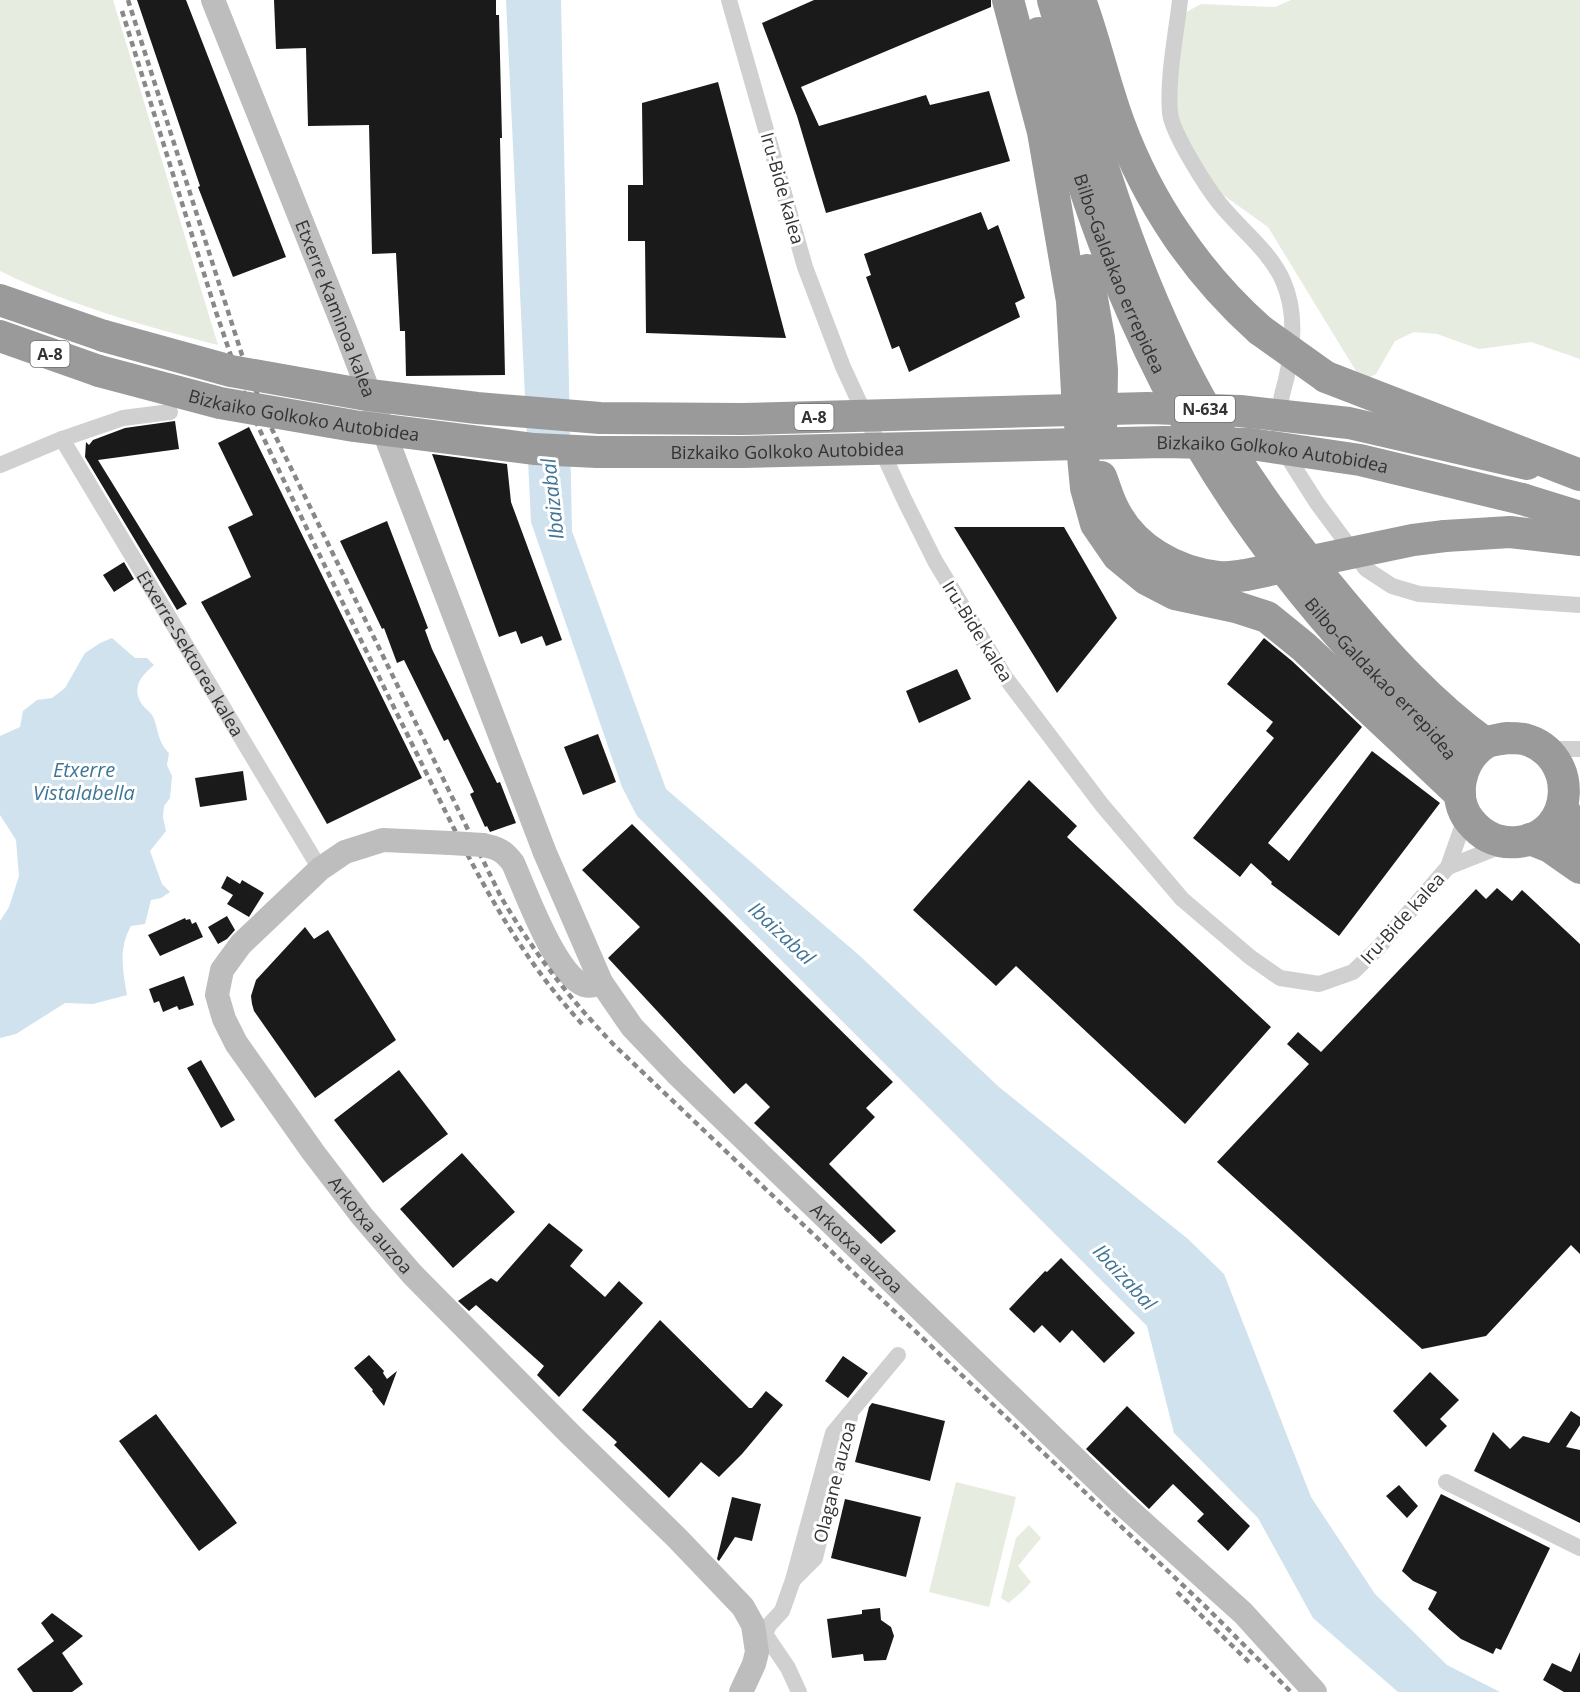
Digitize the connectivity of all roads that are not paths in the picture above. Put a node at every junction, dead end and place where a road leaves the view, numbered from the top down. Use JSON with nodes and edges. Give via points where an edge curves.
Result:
{"nodes":[{"id":1,"x":213,"y":0,"type":"edge"},
{"id":2,"x":225,"y":0,"type":"edge"},
{"id":3,"x":729,"y":0,"type":"edge"},
{"id":4,"x":1008,"y":0,"type":"edge"},
{"id":5,"x":1029,"y":0,"type":"edge"},
{"id":6,"x":1053,"y":0,"type":"edge"},
{"id":7,"x":1080,"y":0,"type":"edge"},
{"id":8,"x":1180,"y":0,"type":"edge"},
{"id":9,"x":229,"y":40,"type":"junction"},
{"id":10,"x":1051,"y":75,"type":"junction"},
{"id":11,"x":6,"y":301,"type":"edge"},
{"id":12,"x":0,"y":336,"type":"edge"},
{"id":13,"x":170,"y":412,"type":"dead end"},
{"id":14,"x":62,"y":439,"type":"junction"},
{"id":15,"x":0,"y":465,"type":"edge"},
{"id":16,"x":1580,"y":476,"type":"edge"},
{"id":17,"x":1580,"y":517,"type":"edge"},
{"id":18,"x":1580,"y":540,"type":"edge"},
{"id":19,"x":1580,"y":605,"type":"edge"},
{"id":20,"x":1485,"y":743,"type":"junction"},
{"id":21,"x":1539,"y":745,"type":"junction"},
{"id":22,"x":1579,"y":748,"type":"edge"},
{"id":23,"x":1562,"y":791,"type":"junction"},
{"id":24,"x":1463,"y":795,"type":"junction"},
{"id":25,"x":1580,"y":834,"type":"edge"},
{"id":26,"x":1519,"y":841,"type":"junction"},
{"id":27,"x":545,"y":853,"type":"joint"},
{"id":28,"x":1448,"y":867,"type":"junction"},
{"id":29,"x":1580,"y":868,"type":"edge"},
{"id":30,"x":320,"y":869,"type":"junction"},
{"id":31,"x":601,"y":982,"type":"junction"},
{"id":32,"x":898,"y":1355,"type":"dead end"},
{"id":33,"x":1446,"y":1482,"type":"dead end"},
{"id":34,"x":1580,"y":1548,"type":"edge"},
{"id":35,"x":760,"y":1635,"type":"junction"},
{"id":36,"x":741,"y":1692,"type":"edge"},
{"id":37,"x":800,"y":1692,"type":"edge"},
{"id":38,"x":1315,"y":1692,"type":"edge"}],
"edges":[{"from":1,"to":9,"type":"street","name":"Etxerre Kaminoa kalea"},
{"from":2,"to":9,"type":"street"},
{"from":3,"to":28,"type":"street","name":"Iru-Bide kalea","via":[[805,267],[843,367],[905,501],[935,561],[1005,677],[1102,805],[1182,898],[1280,978],[1318,984],[1353,972]]},
{"from":4,"to":24,"type":"highway","via":[[1043,132],[1070,290],[1086,488],[1096,524],[1118,556],[1146,579],[1175,594],[1267,617]]},
{"from":5,"to":10,"type":"highway","name":"Bilbo-Galdakao errepidea","number":"N-634"},
{"from":6,"to":20,"type":"highway","name":"Bilbo-Galdakao errepidea","number":"N-634","via":[[1121,223],[1144,282],[1209,416],[1278,522],[1354,617],[1440,707]]},
{"from":7,"to":16,"type":"highway","bridge":true,"via":[[1118,122],[1151,194],[1203,271],[1240,313],[1326,377]]},
{"from":8,"to":19,"type":"street","via":[[1170,115],[1190,159],[1219,204],[1268,257],[1284,282],[1294,323],[1279,403],[1281,447],[1317,503],[1366,569],[1392,586],[1419,594]]},
{"from":9,"to":27,"type":"street","name":"Etxerre Kaminoa kalea","via":[[347,335]]},
{"from":10,"to":18,"type":"highway","bridge":true,"via":[[1099,338],[1103,392],[1101,477],[1112,508],[1134,538],[1158,558],[1221,578],[1445,536],[1510,532]]},
{"from":10,"to":24,"type":"highway","name":"Bilbo-Galdakao errepidea","number":"N-634","via":[[1112,264],[1189,427],[1300,588],[1359,658],[1455,758]]},
{"from":11,"to":16,"type":"highway","name":"Bizkaiko Golkoko Autobidea","number":"A-8","bridge":true,"via":[[104,336],[231,371],[361,394],[507,411],[600,418],[742,419],[1136,408],[1240,411],[1349,423]]},
{"from":12,"to":17,"type":"highway","name":"Bizkaiko Golkoko Autobidea","number":"A-8","bridge":true,"via":[[99,371],[220,403],[354,426],[534,449],[743,452],[1164,442],[1251,444],[1360,460]]},
{"from":13,"to":14,"type":"street","via":[[123,418]]},
{"from":14,"to":15,"type":"street"},
{"from":14,"to":30,"type":"street","name":"Etxerre-Sektorea kalea"},
{"from":20,"to":21,"type":"highway","via":[[1506,738]]},
{"from":20,"to":24,"type":"highway","via":[[1465,766]]},
{"from":21,"to":22,"type":"street"},
{"from":21,"to":23,"type":"highway","via":[[1552,756]]},
{"from":22,"to":23,"type":"street","via":[[1568,762]]},
{"from":23,"to":25,"type":"highway","via":[[1571,824]]},
{"from":23,"to":26,"type":"highway","via":[[1554,821],[1542,834]]},
{"from":24,"to":26,"type":"highway","via":[[1477,829],[1492,839]]},
{"from":24,"to":28,"type":"street"},
{"from":26,"to":28,"type":"street"},
{"from":26,"to":29,"type":"highway","via":[[1550,847]]},
{"from":27,"to":31,"type":"street","name":"Arkotxa auzoa"},
{"from":30,"to":31,"type":"street","bridge":true,"via":[[345,852],[383,840],[497,848],[513,863],[566,971],[584,985]]},
{"from":30,"to":35,"type":"street","name":"Arkotxa auzoa","via":[[241,944],[222,970],[218,995],[236,1042],[362,1216],[412,1274],[743,1606]]},
{"from":31,"to":38,"type":"street","name":"Arkotxa auzoa","via":[[632,1027],[675,1073],[1120,1502],[1229,1600]]},
{"from":32,"to":35,"type":"street","via":[[833,1433],[782,1611]]},
{"from":33,"to":34,"type":"street"},
{"from":35,"to":36,"type":"street","name":"Arkotxa auzoa","via":[[754,1664]]},
{"from":35,"to":37,"type":"street","via":[[788,1668]]}]}
